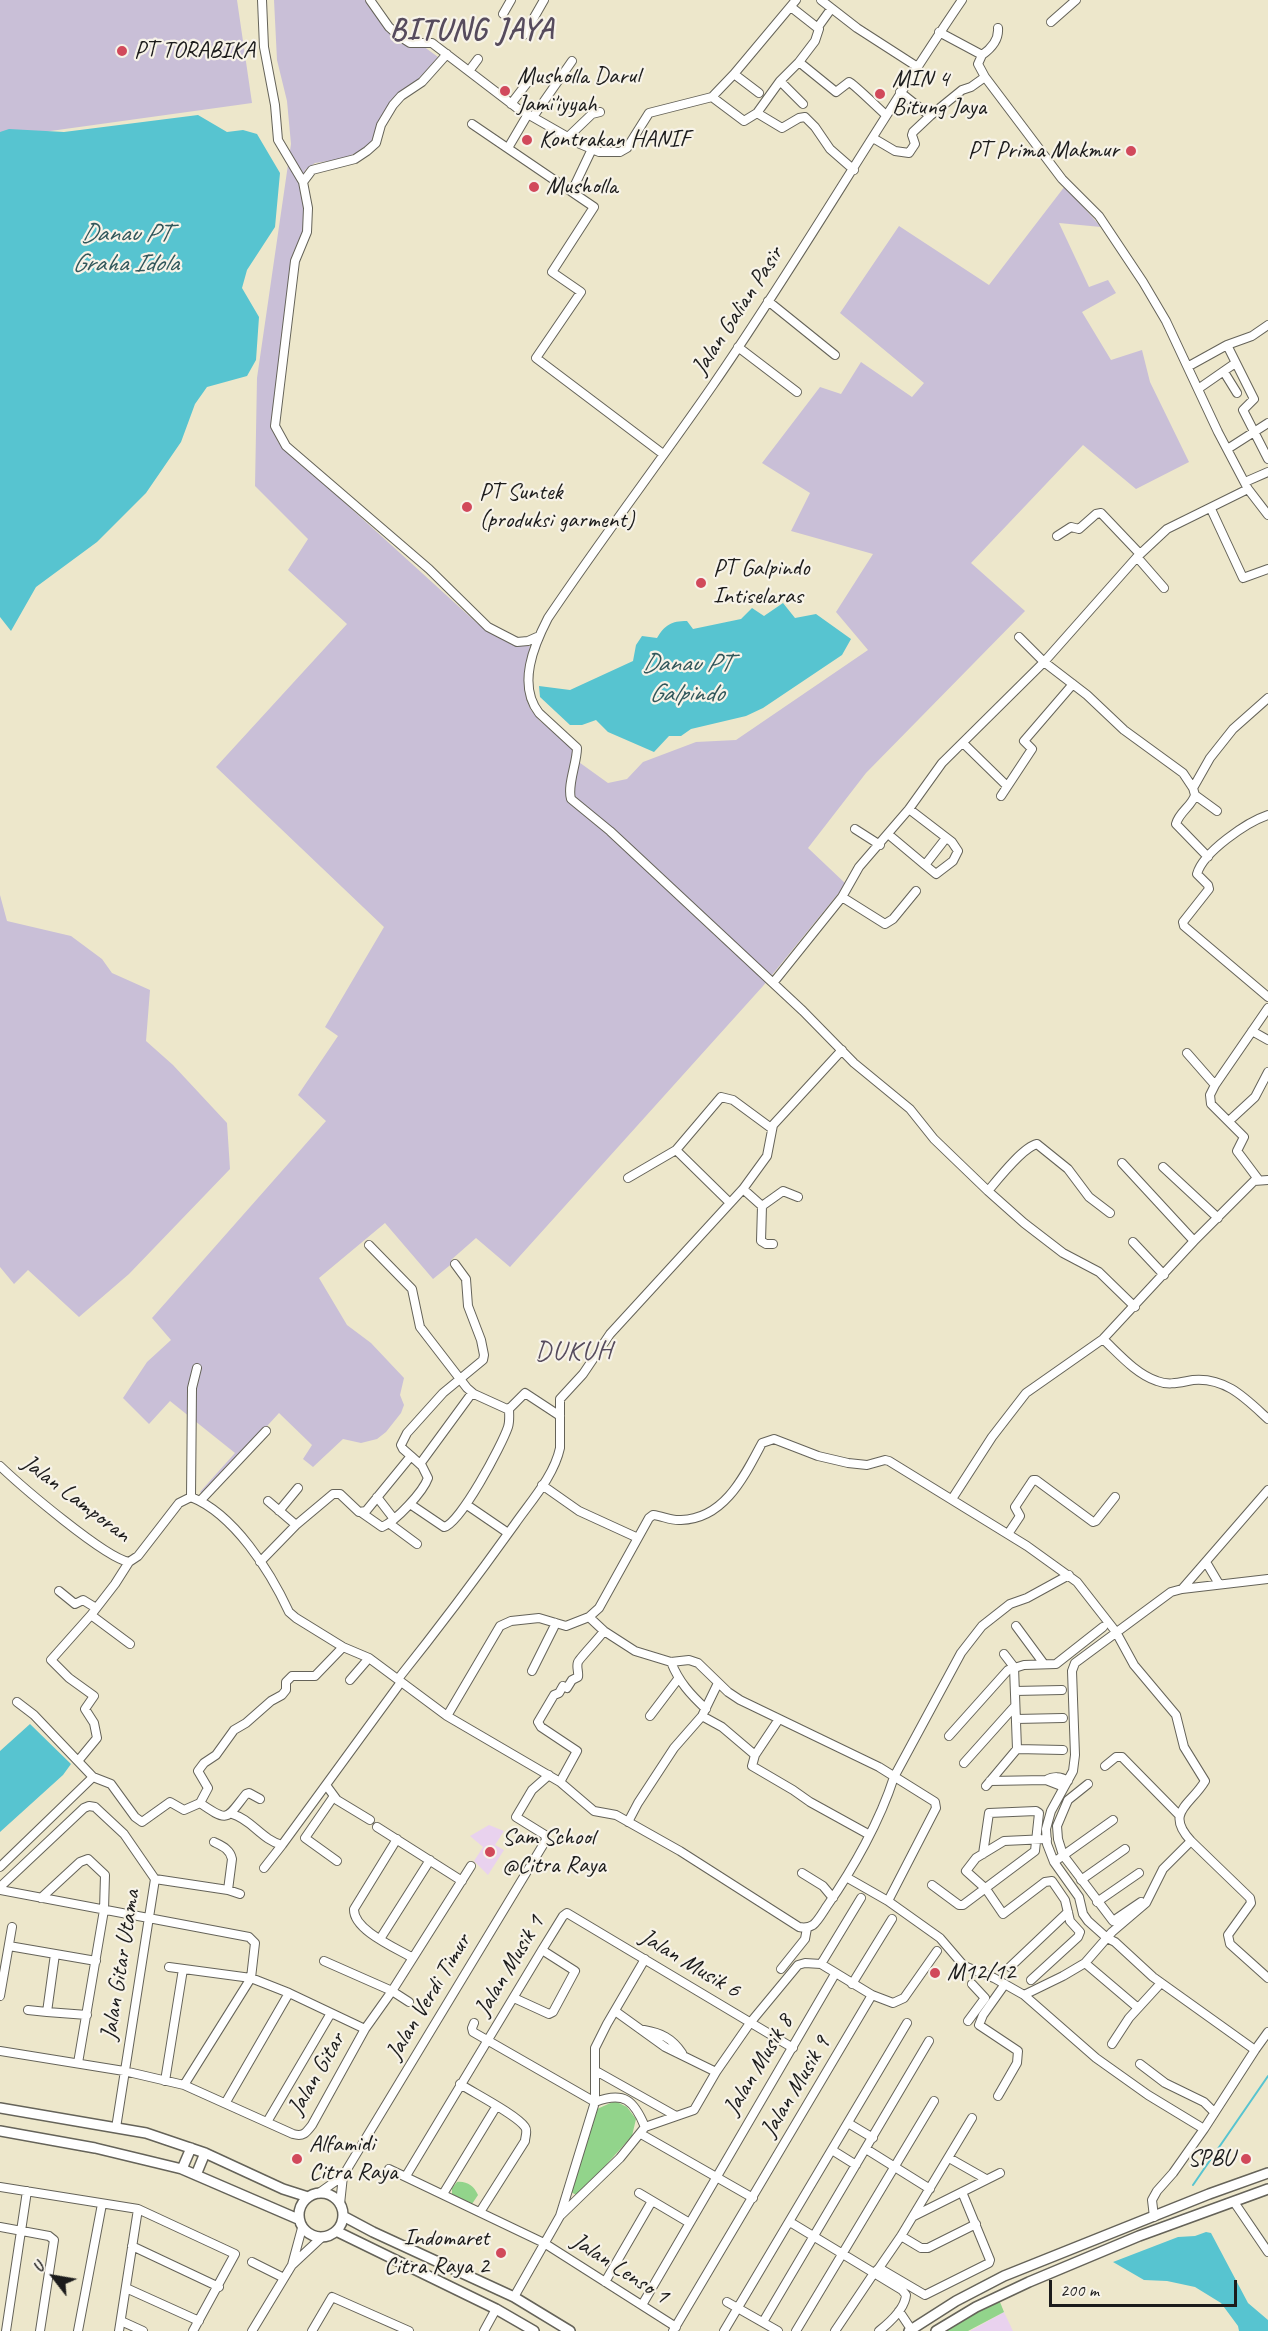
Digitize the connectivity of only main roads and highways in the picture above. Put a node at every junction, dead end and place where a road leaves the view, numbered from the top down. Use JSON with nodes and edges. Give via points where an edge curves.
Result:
{"nodes":[{"id":1,"x":0,"y":2108,"type":"edge"},
{"id":2,"x":0,"y":2131,"type":"edge"},
{"id":3,"x":191,"y":2148,"type":"junction"},
{"id":4,"x":205,"y":2153,"type":"junction"},
{"id":5,"x":182,"y":2169,"type":"junction"},
{"id":6,"x":1268,"y":2173,"type":"edge"},
{"id":7,"x":196,"y":2175,"type":"junction"},
{"id":8,"x":1268,"y":2189,"type":"edge"},
{"id":9,"x":308,"y":2197,"type":"junction"},
{"id":10,"x":343,"y":2216,"type":"junction"},
{"id":11,"x":300,"y":2224,"type":"junction"},
{"id":12,"x":336,"y":2231,"type":"junction"},
{"id":13,"x":1067,"y":2252,"type":"junction"},
{"id":14,"x":448,"y":2265,"type":"junction"},
{"id":15,"x":1071,"y":2265,"type":"junction"},
{"id":16,"x":440,"y":2283,"type":"junction"},
{"id":17,"x":910,"y":2330,"type":"edge"},
{"id":18,"x":534,"y":2331,"type":"edge"},
{"id":19,"x":570,"y":2331,"type":"edge"},
{"id":20,"x":936,"y":2331,"type":"edge"}],
"edges":[{"from":1,"to":3,"type":"main road","via":[[146,2133]]},
{"from":2,"to":5,"type":"main road"},
{"from":3,"to":4,"type":"main road"},
{"from":3,"to":5,"type":"main road"},
{"from":4,"to":7,"type":"main road"},
{"from":4,"to":9,"type":"main road"},
{"from":5,"to":7,"type":"main road"},
{"from":6,"to":13,"type":"main road"},
{"from":7,"to":11,"type":"main road"},
{"from":8,"to":15,"type":"main road"},
{"from":9,"to":10,"type":"main road","via":[[328,2195],[340,2204]]},
{"from":9,"to":11,"type":"main road","via":[[299,2211]]},
{"from":10,"to":12,"type":"main road"},
{"from":10,"to":14,"type":"main road"},
{"from":11,"to":12,"type":"main road","via":[[307,2233],[322,2237]]},
{"from":12,"to":16,"type":"main road"},
{"from":13,"to":15,"type":"main road"},
{"from":13,"to":17,"type":"main road","via":[[998,2279]]},
{"from":14,"to":16,"type":"main road","via":[[441,2272]]},
{"from":14,"to":19,"type":"main road","via":[[514,2297]]},
{"from":15,"to":20,"type":"main road","via":[[976,2307]]},
{"from":16,"to":18,"type":"main road"}]}
